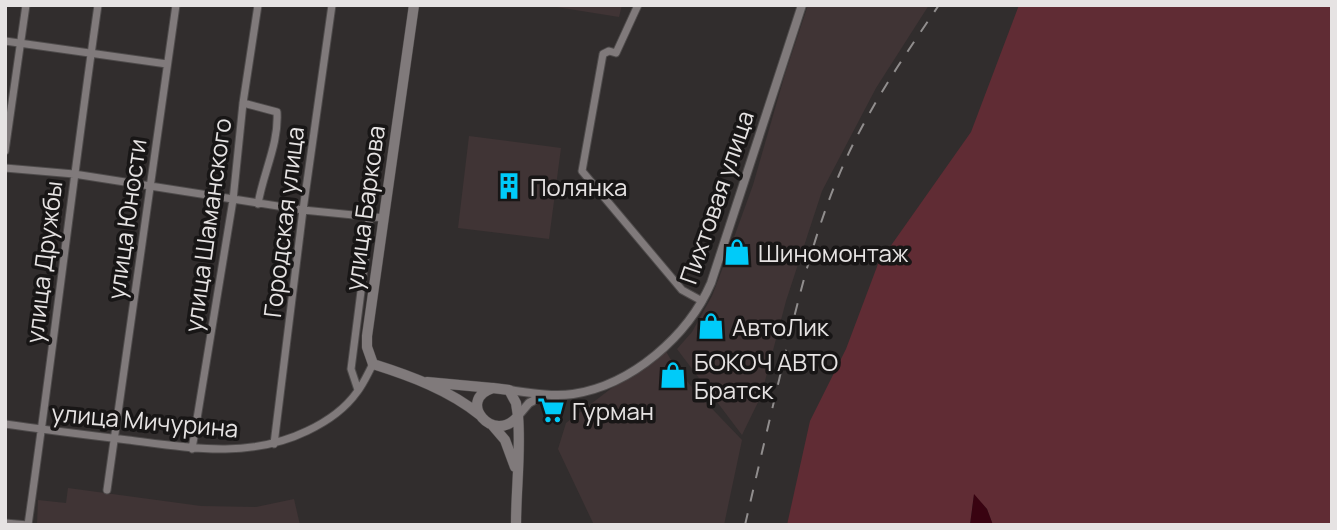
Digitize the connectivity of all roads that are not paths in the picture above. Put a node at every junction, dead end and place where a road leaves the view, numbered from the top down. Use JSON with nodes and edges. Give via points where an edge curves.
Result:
{"nodes":[{"id":1,"x":26,"y":5,"type":"edge"},
{"id":2,"x":99,"y":5,"type":"edge"},
{"id":3,"x":176,"y":5,"type":"edge"},
{"id":4,"x":258,"y":5,"type":"edge"},
{"id":5,"x":332,"y":5,"type":"edge"},
{"id":6,"x":414,"y":5,"type":"edge"},
{"id":7,"x":638,"y":5,"type":"edge"},
{"id":8,"x":802,"y":5,"type":"edge"},
{"id":9,"x":5,"y":41,"type":"edge"},
{"id":10,"x":22,"y":43,"type":"junction"},
{"id":11,"x":91,"y":54,"type":"junction"},
{"id":12,"x":167,"y":64,"type":"junction"},
{"id":13,"x":243,"y":103,"type":"junction"},
{"id":14,"x":5,"y":151,"type":"edge"},
{"id":15,"x":5,"y":168,"type":"edge"},
{"id":16,"x":74,"y":174,"type":"junction"},
{"id":17,"x":150,"y":186,"type":"junction"},
{"id":18,"x":233,"y":200,"type":"junction"},
{"id":19,"x":258,"y":204,"type":"junction"},
{"id":20,"x":303,"y":210,"type":"junction"},
{"id":21,"x":369,"y":216,"type":"junction"},
{"id":22,"x":384,"y":218,"type":"junction"},
{"id":23,"x":702,"y":301,"type":"junction"},
{"id":24,"x":373,"y":363,"type":"junction"},
{"id":25,"x":423,"y":381,"type":"junction"},
{"id":26,"x":493,"y":388,"type":"junction"},
{"id":27,"x":358,"y":390,"type":"junction"},
{"id":28,"x":509,"y":390,"type":"junction"},
{"id":29,"x":547,"y":394,"type":"junction"},
{"id":30,"x":480,"y":415,"type":"junction"},
{"id":31,"x":519,"y":416,"type":"junction"},
{"id":32,"x":5,"y":424,"type":"edge"},
{"id":33,"x":491,"y":424,"type":"junction"},
{"id":34,"x":42,"y":429,"type":"junction"},
{"id":35,"x":115,"y":439,"type":"junction"},
{"id":36,"x":274,"y":444,"type":"junction"},
{"id":37,"x":192,"y":449,"type":"junction"},
{"id":38,"x":517,"y":475,"type":"junction"},
{"id":39,"x":107,"y":490,"type":"dead end"},
{"id":40,"x":5,"y":523,"type":"edge"},
{"id":41,"x":28,"y":525,"type":"edge"},
{"id":42,"x":516,"y":525,"type":"edge"}],
"edges":[{"from":1,"to":10,"type":"street"},
{"from":2,"to":11,"type":"street","name":"улица Дружбы"},
{"from":3,"to":12,"type":"street","name":"улица Юности"},
{"from":4,"to":13,"type":"street","name":"улица Шаманского"},
{"from":5,"to":20,"type":"street","name":"Городская улица"},
{"from":6,"to":22,"type":"main road","name":"улица Баркова"},
{"from":7,"to":23,"type":"street","via":[[616,53],[603,54],[582,171],[682,290]]},
{"from":8,"to":23,"type":"street","name":"Пихтовая улица"},
{"from":9,"to":10,"type":"street"},
{"from":10,"to":11,"type":"street"},
{"from":10,"to":14,"type":"street"},
{"from":11,"to":12,"type":"street"},
{"from":11,"to":16,"type":"street","name":"улица Дружбы"},
{"from":12,"to":17,"type":"street","name":"улица Юности"},
{"from":13,"to":18,"type":"street","name":"улица Шаманского"},
{"from":13,"to":19,"type":"street","via":[[277,112],[273,153]]},
{"from":15,"to":16,"type":"street"},
{"from":16,"to":17,"type":"street"},
{"from":16,"to":34,"type":"street","name":"улица Дружбы"},
{"from":17,"to":18,"type":"street"},
{"from":17,"to":35,"type":"street","name":"улица Юности"},
{"from":18,"to":19,"type":"street"},
{"from":18,"to":37,"type":"street","name":"улица Шаманского"},
{"from":19,"to":20,"type":"street"},
{"from":20,"to":21,"type":"street"},
{"from":20,"to":36,"type":"street","name":"Городская улица"},
{"from":21,"to":22,"type":"street"},
{"from":21,"to":27,"type":"street","via":[[351,369]]},
{"from":22,"to":24,"type":"main road","name":"улица Баркова","via":[[367,336]]},
{"from":23,"to":29,"type":"street","name":"Пихтовая улица","via":[[659,353],[633,371],[595,389]]},
{"from":24,"to":25,"type":"main road"},
{"from":24,"to":27,"type":"street","name":"улица Мичурина"},
{"from":25,"to":26,"type":"main road"},
{"from":25,"to":30,"type":"main road"},
{"from":26,"to":28,"type":"main road"},
{"from":26,"to":30,"type":"main road","via":[[478,398]]},
{"from":27,"to":36,"type":"street","name":"улица Мичурина","via":[[319,425]]},
{"from":28,"to":29,"type":"street","name":"Пихтовая улица"},
{"from":28,"to":31,"type":"main road"},
{"from":29,"to":31,"type":"street","via":[[529,403]]},
{"from":30,"to":33,"type":"main road"},
{"from":31,"to":33,"type":"main road","via":[[506,426]]},
{"from":31,"to":38,"type":"main road"},
{"from":32,"to":34,"type":"street","name":"улица Мичурина"},
{"from":33,"to":38,"type":"main road","via":[[505,440]]},
{"from":34,"to":35,"type":"street","name":"улица Мичурина"},
{"from":34,"to":41,"type":"street","name":"улица Дружбы"},
{"from":35,"to":37,"type":"street","name":"улица Мичурина"},
{"from":35,"to":39,"type":"street","name":"улица Юности"},
{"from":36,"to":37,"type":"street","name":"улица Мичурина","via":[[243,450]]},
{"from":38,"to":42,"type":"main road"},
{"from":40,"to":41,"type":"street"}]}
